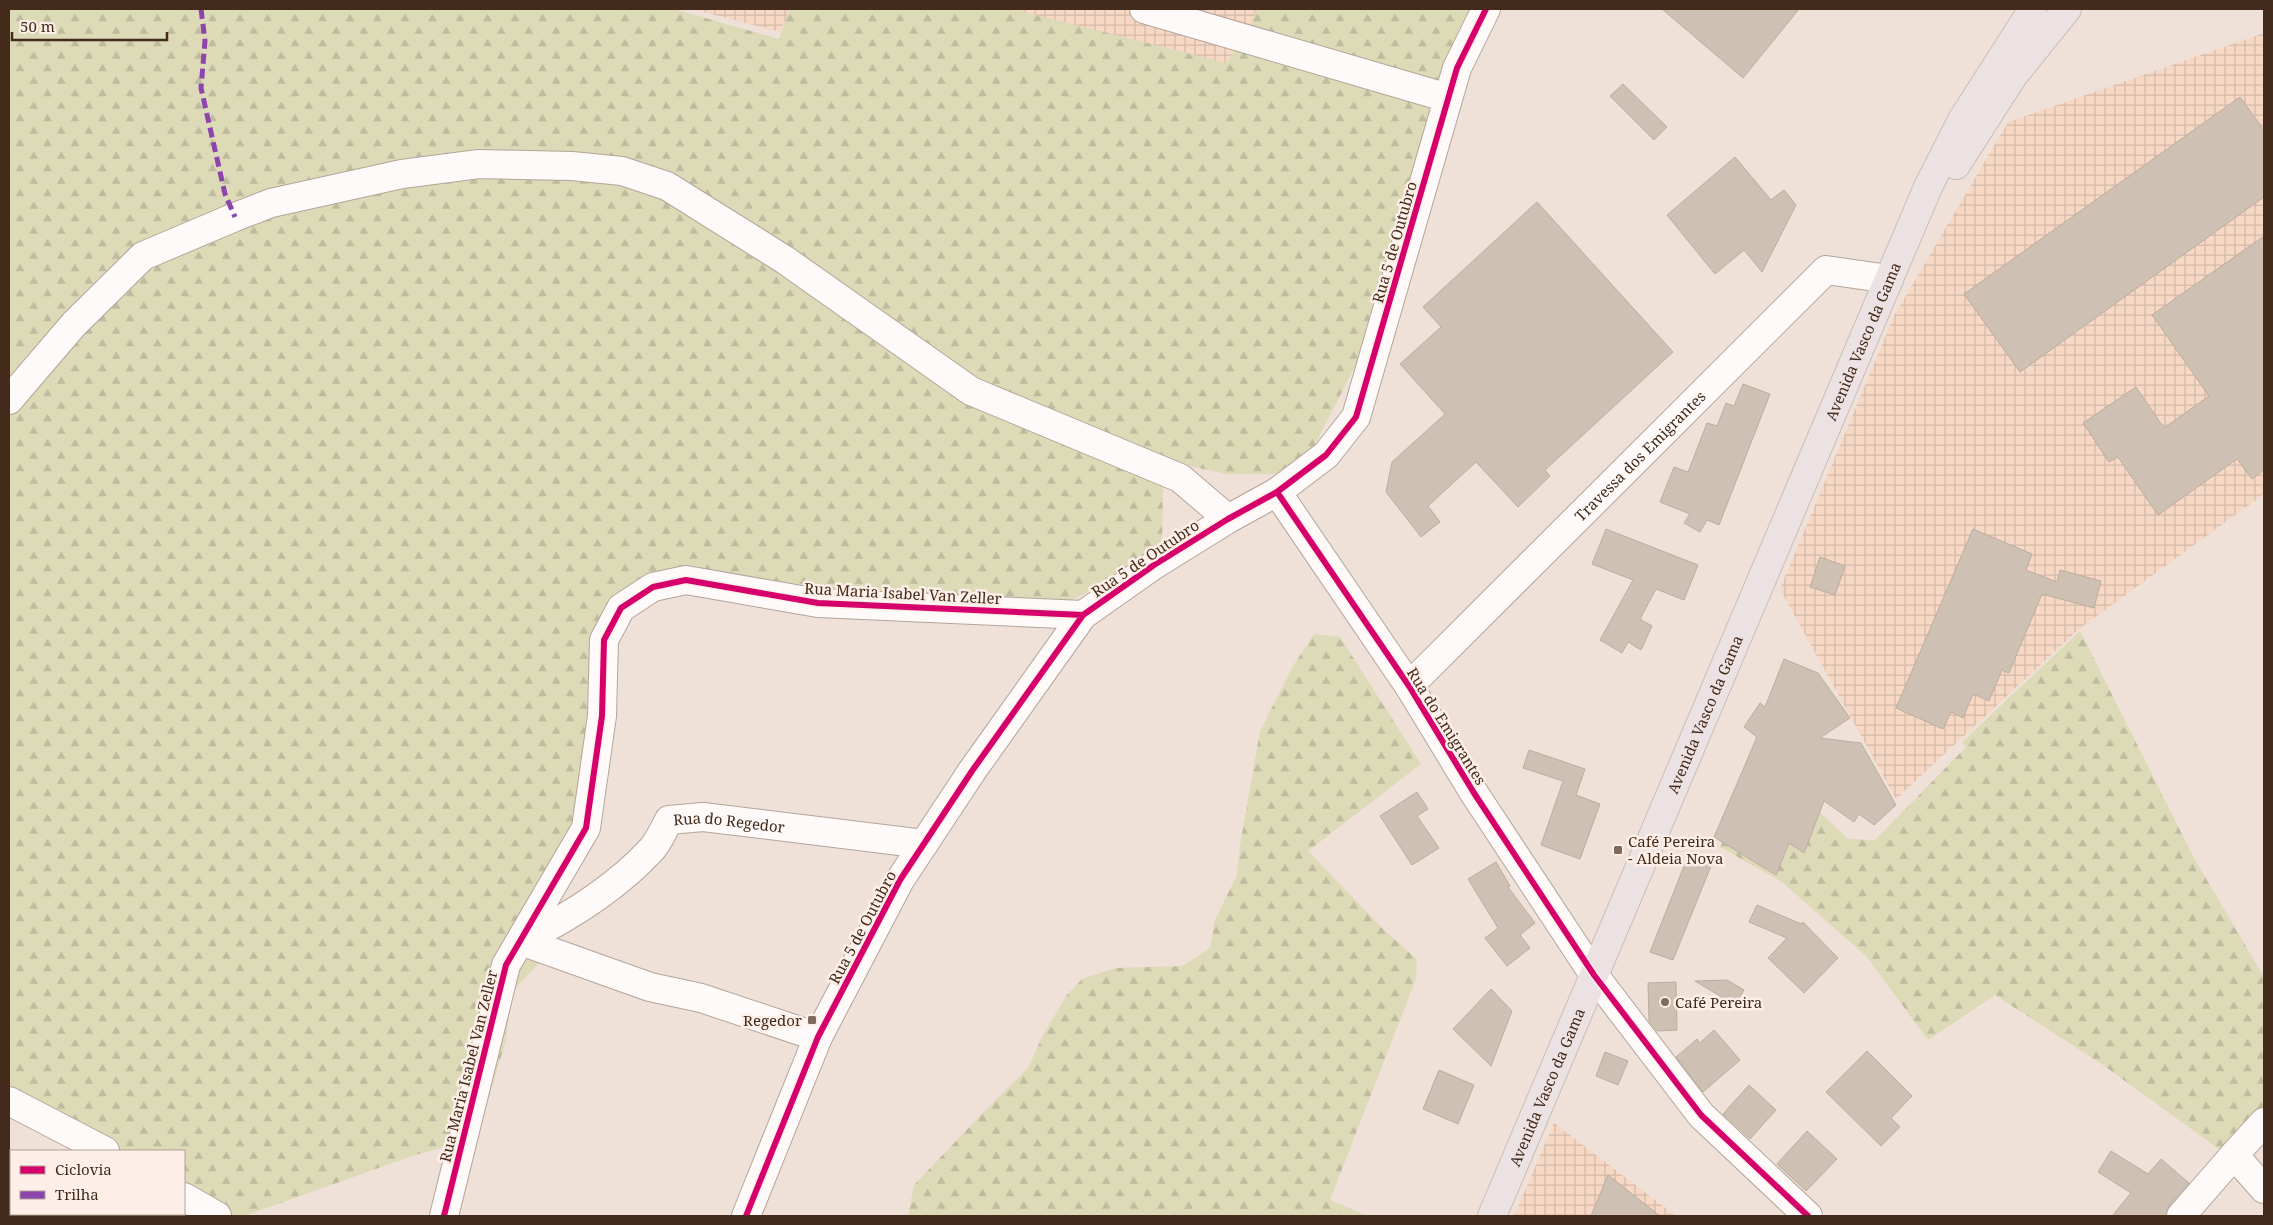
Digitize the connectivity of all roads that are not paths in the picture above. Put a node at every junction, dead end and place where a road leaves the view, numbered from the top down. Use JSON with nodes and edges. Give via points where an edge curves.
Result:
{"nodes":[{"id":1,"x":1144,"y":9,"type":"edge"},
{"id":2,"x":1486,"y":9,"type":"edge"},
{"id":3,"x":2019,"y":9,"type":"edge"},
{"id":4,"x":2033,"y":9,"type":"edge"},
{"id":5,"x":2067,"y":9,"type":"edge"},
{"id":6,"x":1448,"y":98,"type":"junction"},
{"id":7,"x":1962,"y":120,"type":"junction"},
{"id":8,"x":1918,"y":213,"type":"junction"},
{"id":9,"x":1889,"y":279,"type":"junction"},
{"id":10,"x":9,"y":400,"type":"edge"},
{"id":11,"x":1277,"y":492,"type":"junction"},
{"id":12,"x":1228,"y":519,"type":"junction"},
{"id":13,"x":1084,"y":614,"type":"junction"},
{"id":14,"x":1409,"y":686,"type":"junction"},
{"id":15,"x":924,"y":844,"type":"junction"},
{"id":16,"x":521,"y":940,"type":"junction"},
{"id":17,"x":1594,"y":975,"type":"junction"},
{"id":18,"x":818,"y":1036,"type":"junction"},
{"id":19,"x":9,"y":1101,"type":"edge"},
{"id":20,"x":2264,"y":1122,"type":"edge"},
{"id":21,"x":89,"y":1147,"type":"edge"},
{"id":22,"x":2234,"y":1155,"type":"junction"},
{"id":23,"x":2264,"y":1189,"type":"edge"},
{"id":24,"x":185,"y":1198,"type":"edge"},
{"id":25,"x":217,"y":1216,"type":"edge"},
{"id":26,"x":444,"y":1216,"type":"edge"},
{"id":27,"x":746,"y":1216,"type":"edge"},
{"id":28,"x":1492,"y":1216,"type":"edge"},
{"id":29,"x":1808,"y":1216,"type":"edge"},
{"id":30,"x":2181,"y":1216,"type":"edge"}],
"edges":[{"from":1,"to":6,"type":"street"},
{"from":2,"to":6,"type":"street","name":"Rua 5 de Outubro","via":[[1457,68]]},
{"from":3,"to":7,"type":"main road","via":[[1994,44]]},
{"from":4,"to":7,"type":"main road","name":"Avenida Vasco da Gama"},
{"from":5,"to":8,"type":"main road","name":"Avenida Vasco da Gama","via":[[2013,76],[1954,168]]},
{"from":6,"to":11,"type":"street","name":"Rua 5 de Outubro","via":[[1356,417],[1326,455]]},
{"from":7,"to":8,"type":"main road","name":"Avenida Vasco da Gama"},
{"from":8,"to":9,"type":"main road","name":"Avenida Vasco da Gama"},
{"from":9,"to":14,"type":"street","name":"Travessa dos Emigrantes","via":[[1826,270]]},
{"from":9,"to":17,"type":"main road","name":"Avenida Vasco da Gama"},
{"from":10,"to":12,"type":"street","via":[[74,324],[143,256],[226,221],[271,204],[402,174],[478,164],[572,166],[622,172],[667,186],[785,260],[971,391],[1180,478]]},
{"from":11,"to":12,"type":"street","name":"Rua 5 de Outubro"},
{"from":11,"to":14,"type":"street","name":"Rua do Emigrantes"},
{"from":12,"to":13,"type":"street","name":"Rua 5 de Outubro"},
{"from":13,"to":15,"type":"street","name":"Rua 5 de Outubro"},
{"from":13,"to":16,"type":"street","name":"Rua Maria Isabel Van Zeller","via":[[818,603],[686,580],[653,587],[621,608],[604,640],[602,716],[586,828]]},
{"from":14,"to":17,"type":"street","name":"Rua do Emigrantes","via":[[1474,793]]},
{"from":15,"to":16,"type":"street","name":"Rua do Regedor","via":[[703,817],[669,820],[652,848],[618,880],[561,922]]},
{"from":15,"to":18,"type":"street","name":"Rua 5 de Outubro","via":[[900,880]]},
{"from":16,"to":18,"type":"street","via":[[650,988],[701,998]]},
{"from":16,"to":26,"type":"street","name":"Rua Maria Isabel Van Zeller","via":[[506,965]]},
{"from":17,"to":28,"type":"main road","name":"Avenida Vasco da Gama"},
{"from":17,"to":29,"type":"street","name":"Rua do Emigrantes","via":[[1701,1115]]},
{"from":18,"to":27,"type":"street","name":"Rua 5 de Outubro"},
{"from":19,"to":21,"type":"street"},
{"from":20,"to":22,"type":"street"},
{"from":22,"to":23,"type":"street"},
{"from":22,"to":30,"type":"street"},
{"from":24,"to":25,"type":"street"}]}
